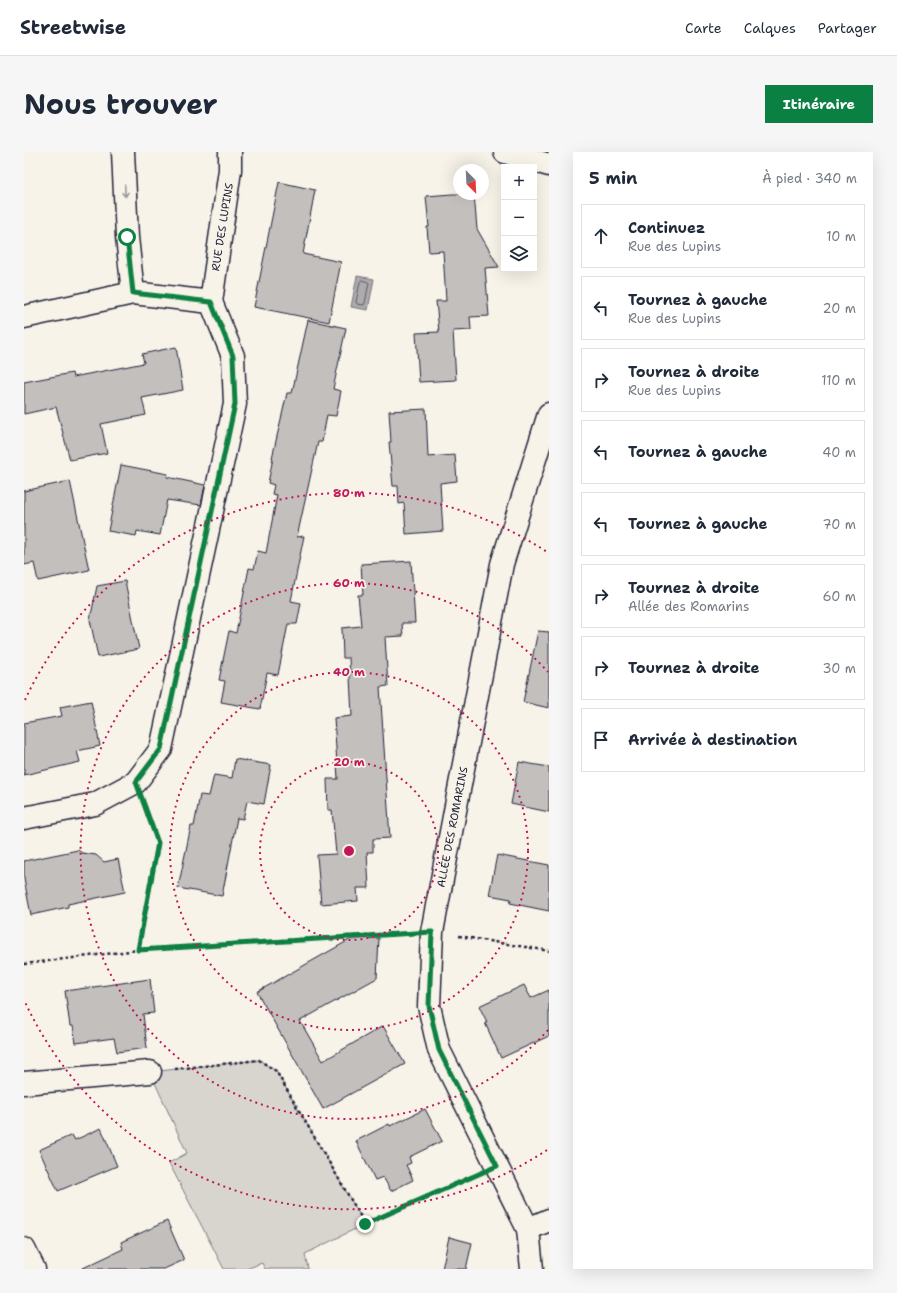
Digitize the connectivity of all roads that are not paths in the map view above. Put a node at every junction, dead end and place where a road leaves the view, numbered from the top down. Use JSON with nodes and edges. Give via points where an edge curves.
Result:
{"nodes":[{"id":1,"x":123,"y":152,"type":"edge"},
{"id":2,"x":230,"y":152,"type":"edge"},
{"id":3,"x":505,"y":152,"type":"edge"},
{"id":4,"x":549,"y":165,"type":"edge"},
{"id":5,"x":133,"y":293,"type":"junction"},
{"id":6,"x":211,"y":302,"type":"junction"},
{"id":7,"x":24,"y":317,"type":"edge"},
{"id":8,"x":549,"y":414,"type":"edge"},
{"id":9,"x":543,"y":457,"type":"edge"},
{"id":10,"x":24,"y":818,"type":"edge"},
{"id":11,"x":150,"y":1072,"type":"road end"},
{"id":12,"x":24,"y":1083,"type":"edge"},
{"id":13,"x":549,"y":1220,"type":"edge"},
{"id":14,"x":528,"y":1229,"type":"junction"},
{"id":15,"x":24,"y":1249,"type":"edge"},
{"id":16,"x":34,"y":1269,"type":"edge"},
{"id":17,"x":532,"y":1269,"type":"edge"}],
"edges":[{"from":1,"to":5,"type":"street","one_way":true,"via":[[127,237]]},
{"from":2,"to":6,"type":"street","name":"RUE DES LUPINS","via":[[230,170]]},
{"from":3,"to":4,"type":"street"},
{"from":5,"to":6,"type":"street"},
{"from":5,"to":7,"type":"street"},
{"from":6,"to":10,"type":"street","via":[[233,356],[235,404],[161,749],[136,782],[95,804]]},
{"from":8,"to":9,"type":"street","name":"ALLÉE DES ROMARINS"},
{"from":9,"to":14,"type":"street","name":"ALLÉE DES ROMARINS","via":[[502,564],[432,932],[429,1006],[439,1050]]},
{"from":11,"to":12,"type":"street"},
{"from":13,"to":14,"type":"street"},
{"from":14,"to":17,"type":"street"},
{"from":15,"to":16,"type":"street"}]}
